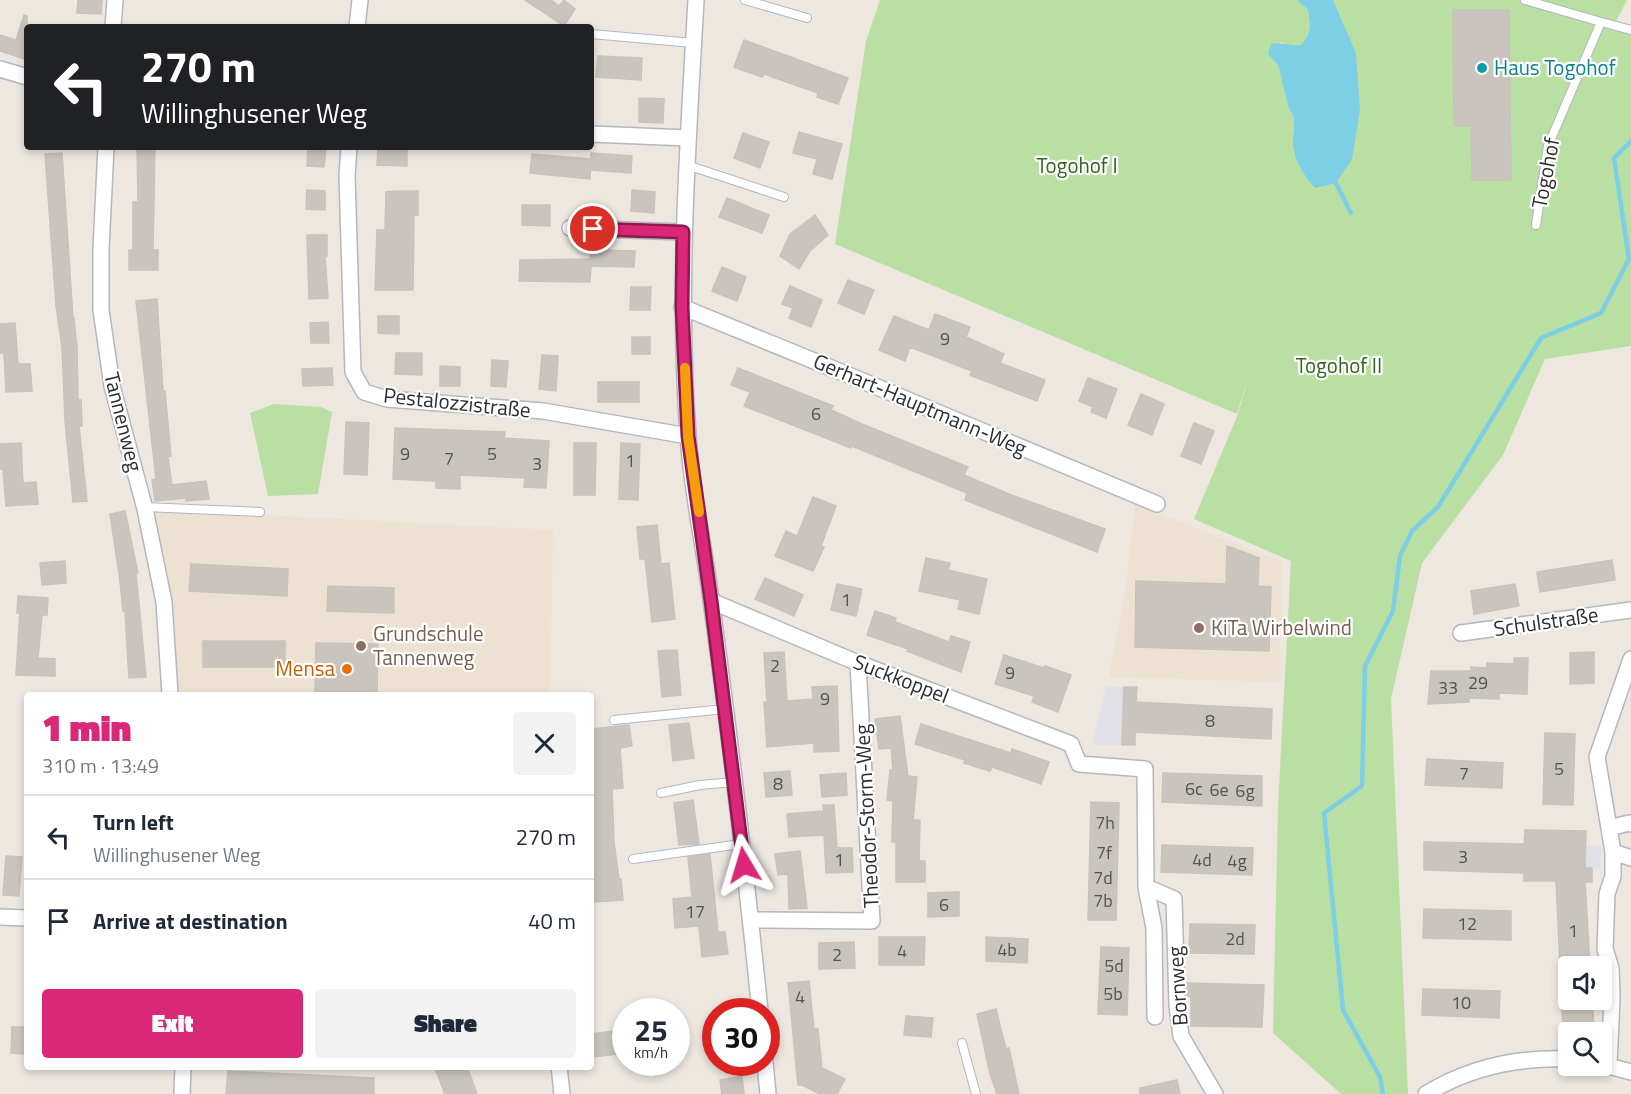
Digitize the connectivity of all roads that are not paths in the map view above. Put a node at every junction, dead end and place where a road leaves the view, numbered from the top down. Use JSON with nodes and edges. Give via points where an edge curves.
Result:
{"nodes":[{"id":1,"x":115,"y":0,"type":"edge"},
{"id":2,"x":360,"y":0,"type":"edge"},
{"id":3,"x":696,"y":0,"type":"edge"},
{"id":4,"x":746,"y":0,"type":"edge"},
{"id":5,"x":1525,"y":0,"type":"edge"},
{"id":6,"x":807,"y":18,"type":"dead end"},
{"id":7,"x":1600,"y":22,"type":"junction"},
{"id":8,"x":113,"y":24,"type":"edge"},
{"id":9,"x":357,"y":24,"type":"edge"},
{"id":10,"x":1631,"y":30,"type":"edge"},
{"id":11,"x":594,"y":34,"type":"edge"},
{"id":12,"x":693,"y":44,"type":"junction"},
{"id":13,"x":0,"y":69,"type":"edge"},
{"id":14,"x":24,"y":76,"type":"edge"},
{"id":15,"x":594,"y":134,"type":"edge"},
{"id":16,"x":688,"y":138,"type":"junction"},
{"id":17,"x":106,"y":150,"type":"edge"},
{"id":18,"x":349,"y":150,"type":"edge"},
{"id":19,"x":686,"y":164,"type":"junction"},
{"id":20,"x":784,"y":197,"type":"dead end"},
{"id":21,"x":1536,"y":225,"type":"dead end"},
{"id":22,"x":570,"y":228,"type":"dead end"},
{"id":23,"x":683,"y":232,"type":"junction"},
{"id":24,"x":682,"y":307,"type":"junction"},
{"id":25,"x":688,"y":436,"type":"junction"},
{"id":26,"x":1157,"y":504,"type":"dead end"},
{"id":27,"x":144,"y":507,"type":"junction"},
{"id":28,"x":260,"y":512,"type":"dead end"},
{"id":29,"x":711,"y":601,"type":"junction"},
{"id":30,"x":1631,"y":610,"type":"edge"},
{"id":31,"x":1461,"y":633,"type":"dead end"},
{"id":32,"x":1631,"y":658,"type":"edge"},
{"id":33,"x":858,"y":663,"type":"junction"},
{"id":34,"x":170,"y":692,"type":"edge"},
{"id":35,"x":725,"y":709,"type":"junction"},
{"id":36,"x":614,"y":720,"type":"dead end"},
{"id":37,"x":1079,"y":764,"type":"joint"},
{"id":38,"x":734,"y":783,"type":"junction"},
{"id":39,"x":661,"y":793,"type":"dead end"},
{"id":40,"x":1631,"y":824,"type":"edge"},
{"id":41,"x":1609,"y":828,"type":"junction"},
{"id":42,"x":741,"y":844,"type":"junction"},
{"id":43,"x":1613,"y":852,"type":"junction"},
{"id":44,"x":1631,"y":858,"type":"edge"},
{"id":45,"x":633,"y":859,"type":"dead end"},
{"id":46,"x":1146,"y":887,"type":"junction"},
{"id":47,"x":0,"y":917,"type":"edge"},
{"id":48,"x":24,"y":918,"type":"edge"},
{"id":49,"x":751,"y":920,"type":"junction"},
{"id":50,"x":1154,"y":928,"type":"junction"},
{"id":51,"x":1175,"y":933,"type":"junction"},
{"id":52,"x":759,"y":998,"type":"edge"},
{"id":53,"x":1155,"y":1017,"type":"dead end"},
{"id":54,"x":1609,"y":1022,"type":"edge"},
{"id":55,"x":962,"y":1043,"type":"dead end"},
{"id":56,"x":1558,"y":1059,"type":"edge"},
{"id":57,"x":1612,"y":1066,"type":"edge"},
{"id":58,"x":183,"y":1070,"type":"edge"},
{"id":59,"x":559,"y":1070,"type":"edge"},
{"id":60,"x":1631,"y":1072,"type":"edge"},
{"id":61,"x":766,"y":1076,"type":"edge"},
{"id":62,"x":182,"y":1094,"type":"edge"},
{"id":63,"x":562,"y":1094,"type":"edge"},
{"id":64,"x":768,"y":1094,"type":"edge"},
{"id":65,"x":976,"y":1094,"type":"edge"},
{"id":66,"x":1215,"y":1094,"type":"edge"},
{"id":67,"x":1426,"y":1094,"type":"edge"}],
"edges":[{"from":1,"to":8,"type":"street"},
{"from":2,"to":9,"type":"street"},
{"from":3,"to":12,"type":"street"},
{"from":4,"to":6,"type":"lane"},
{"from":5,"to":7,"type":"lane"},
{"from":7,"to":10,"type":"lane"},
{"from":7,"to":21,"type":"lane","name":"Togohof","via":[[1548,146]]},
{"from":11,"to":12,"type":"lane"},
{"from":12,"to":16,"type":"street"},
{"from":13,"to":14,"type":"street"},
{"from":15,"to":16,"type":"street"},
{"from":16,"to":19,"type":"street"},
{"from":17,"to":27,"type":"street","name":"Tannenweg","via":[[101,310],[112,386]]},
{"from":18,"to":25,"type":"street","name":"Pestalozzistraße","via":[[353,372],[364,392],[387,399],[543,411]]},
{"from":19,"to":20,"type":"lane"},
{"from":19,"to":23,"type":"street"},
{"from":22,"to":23,"type":"street"},
{"from":23,"to":24,"type":"street"},
{"from":24,"to":25,"type":"street"},
{"from":24,"to":26,"type":"street","name":"Gerhart-Hauptmann-Weg"},
{"from":25,"to":29,"type":"street"},
{"from":27,"to":28,"type":"lane"},
{"from":27,"to":34,"type":"street","name":"Tannenweg","via":[[164,602]]},
{"from":29,"to":33,"type":"street","name":"Suckkoppel"},
{"from":29,"to":35,"type":"street"},
{"from":30,"to":31,"type":"street","name":"Schulstraße"},
{"from":32,"to":41,"type":"street","via":[[1597,757]]},
{"from":33,"to":37,"type":"street","name":"Suckkoppel","via":[[1071,744]]},
{"from":33,"to":49,"type":"street","name":"Theodor-Storm-Weg","via":[[872,921]]},
{"from":35,"to":36,"type":"lane"},
{"from":35,"to":38,"type":"street"},
{"from":37,"to":46,"type":"street","name":"Bornweg","via":[[1145,769]]},
{"from":38,"to":39,"type":"lane"},
{"from":38,"to":42,"type":"street"},
{"from":40,"to":41,"type":"street"},
{"from":41,"to":43,"type":"street"},
{"from":42,"to":45,"type":"lane"},
{"from":42,"to":49,"type":"street"},
{"from":43,"to":44,"type":"street"},
{"from":43,"to":54,"type":"street","via":[[1606,894],[1605,938],[1611,968]]},
{"from":46,"to":50,"type":"street","name":"Bornweg"},
{"from":46,"to":51,"type":"street","name":"Bornweg","via":[[1174,900]]},
{"from":47,"to":48,"type":"street"},
{"from":49,"to":52,"type":"street"},
{"from":50,"to":51,"type":"street"},
{"from":50,"to":53,"type":"street","name":"Bornweg"},
{"from":51,"to":66,"type":"street","name":"Bornweg","via":[[1181,1036]]},
{"from":55,"to":65,"type":"lane"},
{"from":56,"to":67,"type":"street","via":[[1513,1061],[1485,1067]]},
{"from":57,"to":60,"type":"street"},
{"from":58,"to":62,"type":"street"},
{"from":59,"to":63,"type":"street"},
{"from":61,"to":64,"type":"street"}]}
